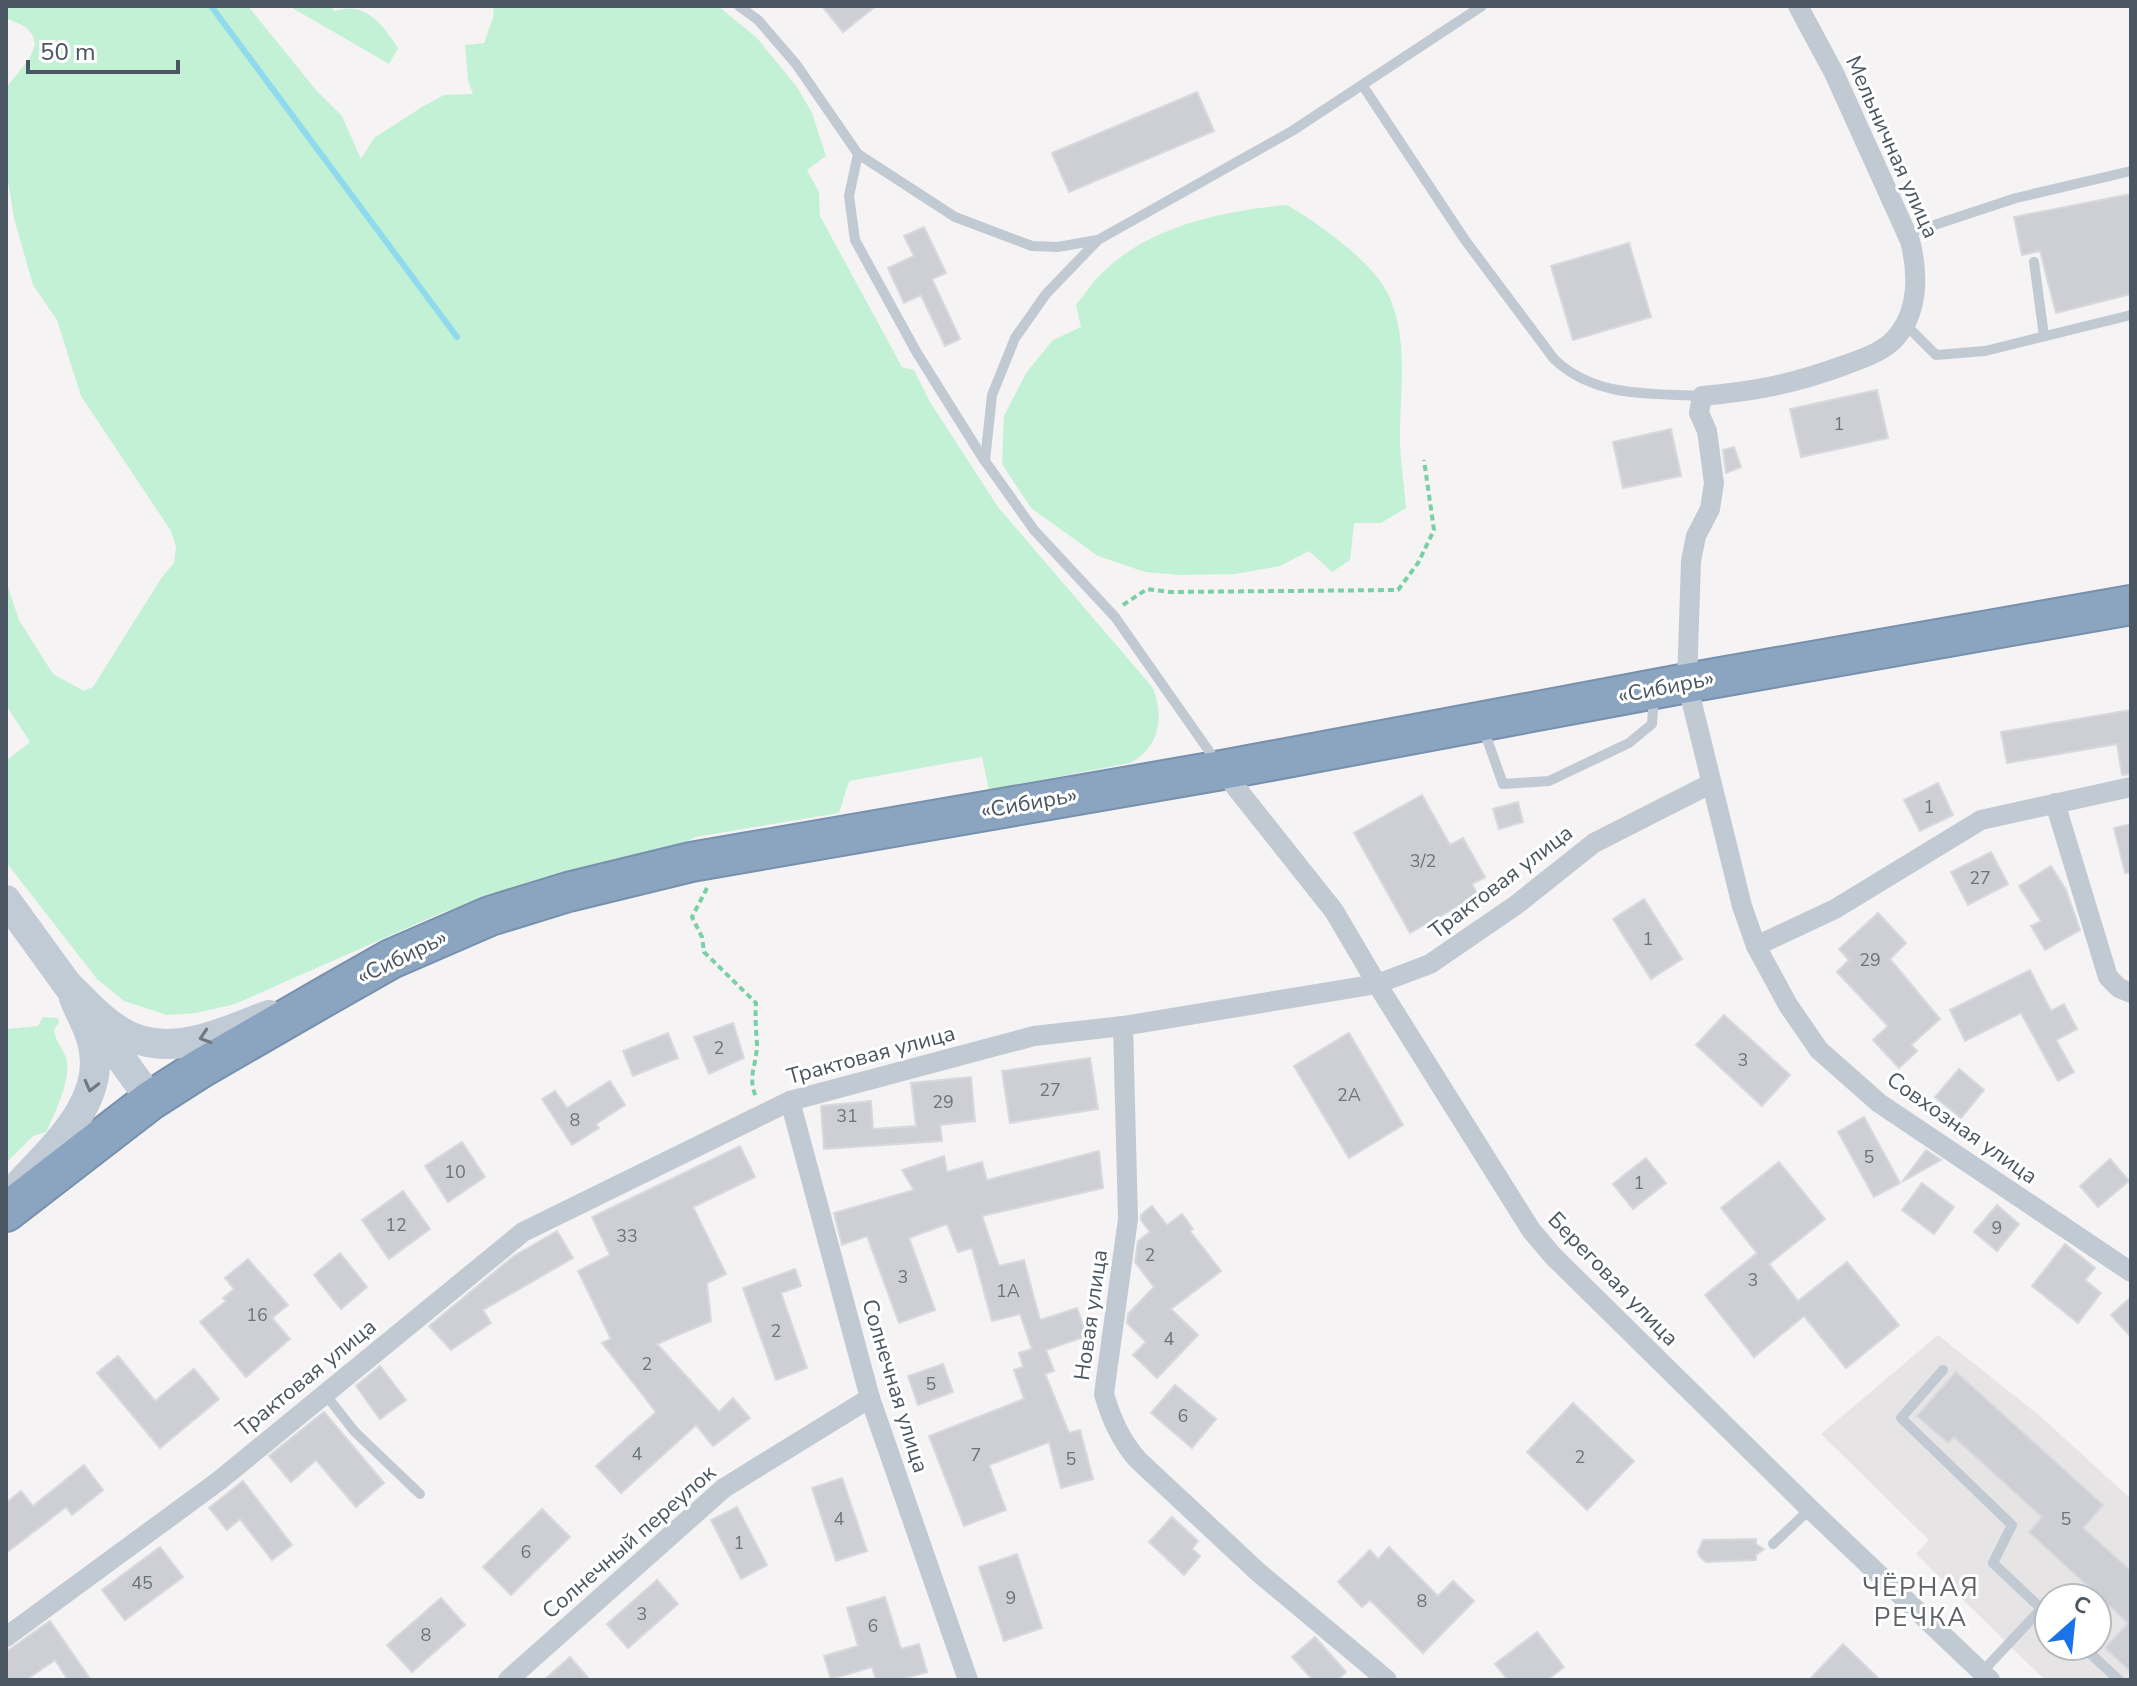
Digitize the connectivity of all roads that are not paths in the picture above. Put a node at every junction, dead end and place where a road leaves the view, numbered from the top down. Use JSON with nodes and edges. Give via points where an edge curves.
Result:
{"nodes":[{"id":1,"x":739,"y":6,"type":"edge"},
{"id":2,"x":1482,"y":6,"type":"edge"},
{"id":3,"x":1798,"y":6,"type":"edge"},
{"id":4,"x":1363,"y":86,"type":"junction"},
{"id":5,"x":858,"y":154,"type":"junction"},
{"id":6,"x":2131,"y":171,"type":"edge"},
{"id":7,"x":1907,"y":234,"type":"junction"},
{"id":8,"x":1098,"y":240,"type":"junction"},
{"id":9,"x":2034,"y":262,"type":"dead end"},
{"id":10,"x":2131,"y":315,"type":"edge"},
{"id":11,"x":1905,"y":324,"type":"junction"},
{"id":12,"x":2044,"y":336,"type":"junction"},
{"id":13,"x":1702,"y":396,"type":"junction"},
{"id":14,"x":985,"y":461,"type":"junction"},
{"id":15,"x":2131,"y":605,"type":"edge"},
{"id":16,"x":1671,"y":686,"type":"junction"},
{"id":17,"x":1481,"y":722,"type":"junction"},
{"id":18,"x":1222,"y":770,"type":"junction"},
{"id":19,"x":1710,"y":784,"type":"junction"},
{"id":20,"x":2131,"y":787,"type":"edge"},
{"id":21,"x":2055,"y":803,"type":"junction"},
{"id":22,"x":6,"y":900,"type":"edge"},
{"id":23,"x":1756,"y":946,"type":"junction"},
{"id":24,"x":1377,"y":984,"type":"junction"},
{"id":25,"x":68,"y":985,"type":"junction"},
{"id":26,"x":331,"y":993,"type":"junction"},
{"id":27,"x":2131,"y":993,"type":"edge"},
{"id":28,"x":1123,"y":1026,"type":"junction"},
{"id":29,"x":151,"y":1100,"type":"junction"},
{"id":30,"x":790,"y":1101,"type":"junction"},
{"id":31,"x":6,"y":1199,"type":"edge"},
{"id":32,"x":6,"y":1212,"type":"edge"},
{"id":33,"x":2131,"y":1272,"type":"edge"},
{"id":34,"x":1943,"y":1370,"type":"dead end"},
{"id":35,"x":325,"y":1394,"type":"junction"},
{"id":36,"x":870,"y":1398,"type":"junction"},
{"id":37,"x":420,"y":1494,"type":"dead end"},
{"id":38,"x":1810,"y":1509,"type":"junction"},
{"id":39,"x":1773,"y":1544,"type":"dead end"},
{"id":40,"x":2033,"y":1601,"type":"edge"},
{"id":41,"x":2033,"y":1625,"type":"edge"},
{"id":42,"x":6,"y":1637,"type":"edge"},
{"id":43,"x":2099,"y":1662,"type":"edge"},
{"id":44,"x":1986,"y":1676,"type":"edge"},
{"id":45,"x":508,"y":1680,"type":"edge"},
{"id":46,"x":968,"y":1680,"type":"edge"},
{"id":47,"x":1387,"y":1680,"type":"edge"},
{"id":48,"x":2119,"y":1680,"type":"edge"}],
"edges":[{"from":1,"to":5,"type":"lane","via":[[796,64]]},
{"from":2,"to":4,"type":"lane"},
{"from":3,"to":7,"type":"street","name":"Мельничная улица"},
{"from":4,"to":8,"type":"lane"},
{"from":4,"to":13,"type":"lane","via":[[1465,240],[1570,375],[1621,391]]},
{"from":5,"to":8,"type":"lane","via":[[955,217],[1032,246]]},
{"from":5,"to":14,"type":"lane","via":[[849,196],[855,240]]},
{"from":6,"to":7,"type":"lane","via":[[2016,198]]},
{"from":7,"to":11,"type":"street","name":"Мельничная улица","via":[[1917,265]]},
{"from":8,"to":14,"type":"lane","via":[[1046,294],[1015,338],[992,395]]},
{"from":9,"to":12,"type":"lane"},
{"from":10,"to":12,"type":"lane"},
{"from":11,"to":12,"type":"lane","via":[[1936,355],[1985,351]]},
{"from":11,"to":13,"type":"street","via":[[1882,349],[1822,373],[1781,386]]},
{"from":13,"to":16,"type":"street","via":[[1699,413],[1707,431],[1714,483],[1710,509],[1693,546]]},
{"from":14,"to":18,"type":"lane","via":[[1034,530],[1115,617]]},
{"from":15,"to":16,"type":"highway","name":"«Сибирь»"},
{"from":16,"to":17,"type":"highway","name":"«Сибирь»"},
{"from":16,"to":17,"type":"lane","via":[[1652,724],[1629,743],[1549,781],[1503,784]]},
{"from":16,"to":19,"type":"street","name":"Совхозная улица"},
{"from":17,"to":18,"type":"highway","name":"«Сибирь»"},
{"from":18,"to":24,"type":"street","name":"Береговая улица","via":[[1334,911]]},
{"from":18,"to":26,"type":"highway","name":"«Сибирь»","via":[[722,857],[568,892],[490,916],[391,959]]},
{"from":19,"to":23,"type":"street","name":"Совхозная улица"},
{"from":19,"to":24,"type":"street","name":"Трактовая улица","via":[[1594,843],[1430,964]]},
{"from":20,"to":21,"type":"street"},
{"from":21,"to":23,"type":"street","via":[[1981,820],[1835,909]]},
{"from":21,"to":27,"type":"street","via":[[2108,977]]},
{"from":22,"to":25,"type":"street"},
{"from":23,"to":33,"type":"street","name":"Совхозная улица","via":[[1819,1050],[1879,1103]]},
{"from":24,"to":28,"type":"street","name":"Трактовая улица"},
{"from":24,"to":38,"type":"street","name":"Береговая улица","via":[[1531,1230]]},
{"from":26,"to":25,"type":"street","one_way":true,"via":[[177,1045],[122,1033]]},
{"from":25,"to":29,"type":"street"},
{"from":25,"to":31,"type":"street","one_way":true,"via":[[92,1039],[91,1093],[66,1131]]},
{"from":26,"to":29,"type":"highway","name":"«Сибирь»"},
{"from":28,"to":30,"type":"street","name":"Трактовая улица","via":[[1034,1036]]},
{"from":28,"to":47,"type":"street","name":"Новая улица","via":[[1128,1219],[1104,1394],[1109,1412],[1138,1460],[1258,1572]]},
{"from":29,"to":32,"type":"highway","name":"«Сибирь»"},
{"from":30,"to":35,"type":"street","name":"Трактовая улица","via":[[523,1232]]},
{"from":30,"to":36,"type":"street","name":"Солнечная улица"},
{"from":34,"to":40,"type":"lane","via":[[1901,1418],[2012,1525],[1993,1563]]},
{"from":35,"to":37,"type":"lane","via":[[355,1432]]},
{"from":35,"to":42,"type":"street","name":"Трактовая улица","via":[[220,1480]]},
{"from":36,"to":45,"type":"street","name":"Солнечный переулок","via":[[724,1488]]},
{"from":36,"to":46,"type":"street","name":"Солнечная улица"},
{"from":38,"to":39,"type":"lane"},
{"from":38,"to":44,"type":"street","name":"Береговая улица"},
{"from":41,"to":44,"type":"lane"},
{"from":43,"to":48,"type":"lane"}]}
